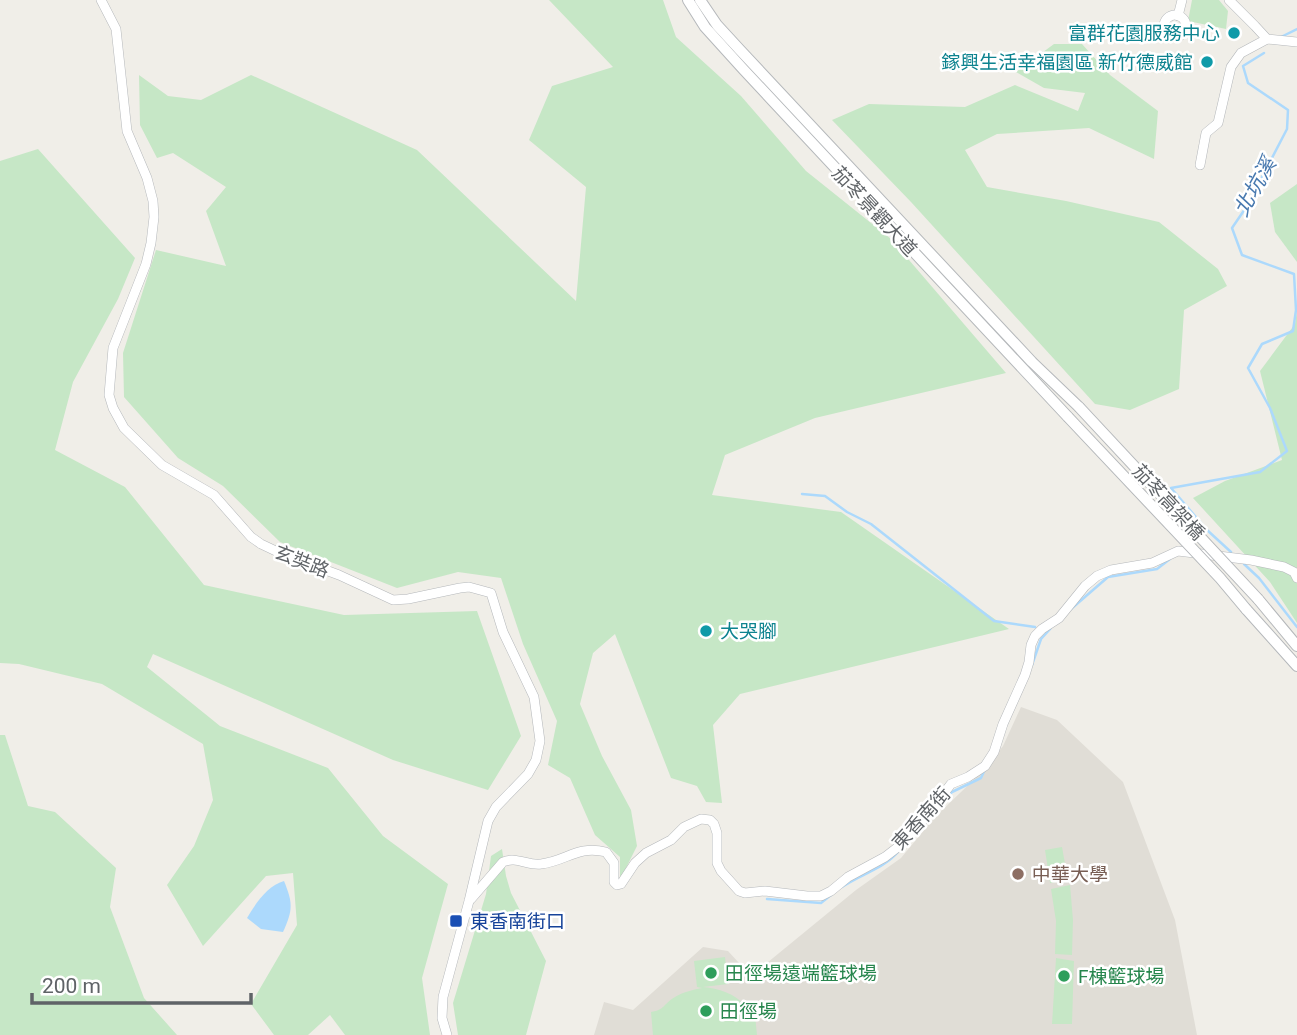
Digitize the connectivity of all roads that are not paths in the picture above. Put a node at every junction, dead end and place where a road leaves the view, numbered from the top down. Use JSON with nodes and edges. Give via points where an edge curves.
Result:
{"nodes":[{"id":1,"x":101,"y":0,"type":"edge"},
{"id":2,"x":688,"y":0,"type":"edge"},
{"id":3,"x":699,"y":0,"type":"edge"},
{"id":4,"x":1182,"y":0,"type":"edge"},
{"id":5,"x":1229,"y":0,"type":"edge"},
{"id":6,"x":1178,"y":16,"type":"dead end"},
{"id":7,"x":1267,"y":39,"type":"junction"},
{"id":8,"x":1297,"y":42,"type":"edge"},
{"id":9,"x":1200,"y":165,"type":"dead end"},
{"id":10,"x":1079,"y":407,"type":"joint"},
{"id":11,"x":1068,"y":416,"type":"joint"},
{"id":12,"x":1297,"y":578,"type":"edge"},
{"id":13,"x":1297,"y":646,"type":"edge"},
{"id":14,"x":1297,"y":666,"type":"edge"},
{"id":15,"x":470,"y":901,"type":"junction"},
{"id":16,"x":447,"y":1035,"type":"edge"}],
"edges":[{"from":1,"to":15,"type":"street","name":"玄奘路","via":[[116,29],[127,131],[147,178],[154,216],[145,264],[113,348],[109,395],[113,408],[124,428],[162,465],[214,495],[261,544],[394,600],[469,587],[491,593],[503,632],[534,697],[540,741],[527,774],[488,821]]},
{"from":2,"to":11,"type":"street","name":"茄苳景觀大道","via":[[705,27],[743,69]]},
{"from":3,"to":10,"type":"street","name":"茄苳景觀大道","via":[[740,50]]},
{"from":4,"to":6,"type":"street"},
{"from":5,"to":7,"type":"street"},
{"from":7,"to":8,"type":"street"},
{"from":7,"to":9,"type":"street","via":[[1241,53],[1231,67],[1218,123],[1206,133]]},
{"from":10,"to":13,"type":"street","name":"茄苳高架橋","bridge":true,"via":[[1258,598]]},
{"from":11,"to":14,"type":"street","name":"茄苳高架橋","bridge":true},
{"from":12,"to":15,"type":"street","name":"東香南街","via":[[1284,567],[1178,551],[1152,563],[1097,576],[1059,618],[1035,636],[1025,675],[985,766],[951,784],[898,847],[821,896],[739,891],[717,863],[714,824],[701,820],[646,853],[621,884],[614,882],[612,857],[596,849],[582,850],[543,864],[507,860]]},
{"from":15,"to":16,"type":"street","name":"玄奘路","via":[[443,997]]}]}
